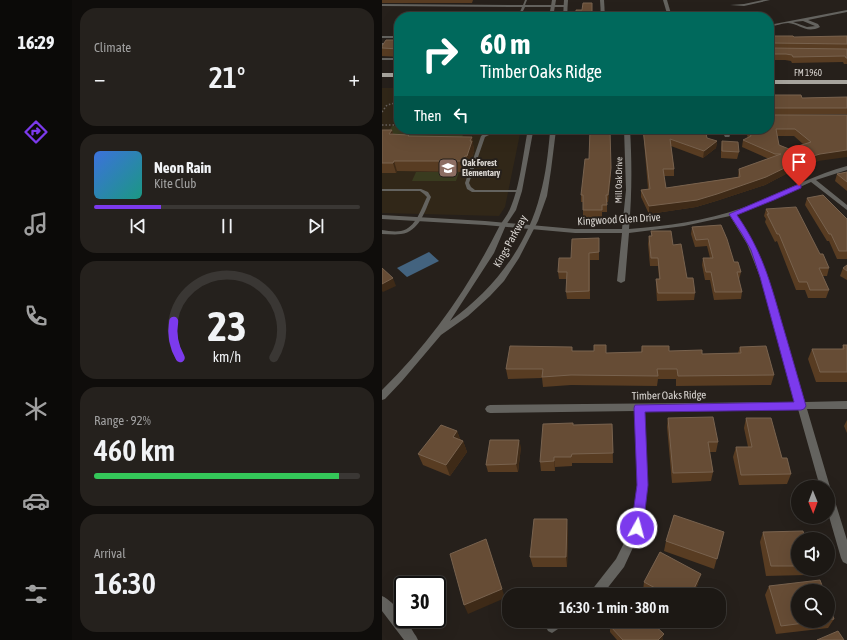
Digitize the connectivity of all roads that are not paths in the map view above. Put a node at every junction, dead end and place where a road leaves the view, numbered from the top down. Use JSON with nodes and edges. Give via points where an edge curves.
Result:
{"nodes":[{"id":1,"x":526,"y":0,"type":"edge"},
{"id":2,"x":554,"y":0,"type":"edge"},
{"id":3,"x":566,"y":0,"type":"edge"},
{"id":4,"x":602,"y":0,"type":"edge"},
{"id":5,"x":665,"y":0,"type":"edge"},
{"id":6,"x":768,"y":0,"type":"edge"},
{"id":7,"x":382,"y":5,"type":"edge"},
{"id":8,"x":732,"y":5,"type":"dead end"},
{"id":9,"x":524,"y":6,"type":"junction"},
{"id":10,"x":553,"y":6,"type":"junction"},
{"id":11,"x":566,"y":6,"type":"junction"},
{"id":12,"x":521,"y":12,"type":"edge"},
{"id":13,"x":552,"y":12,"type":"edge"},
{"id":14,"x":565,"y":12,"type":"edge"},
{"id":15,"x":603,"y":12,"type":"edge"},
{"id":16,"x":669,"y":12,"type":"edge"},
{"id":17,"x":847,"y":12,"type":"edge"},
{"id":18,"x":803,"y":19,"type":"junction"},
{"id":19,"x":789,"y":22,"type":"junction"},
{"id":20,"x":774,"y":25,"type":"edge"},
{"id":21,"x":382,"y":37,"type":"edge"},
{"id":22,"x":394,"y":37,"type":"edge"},
{"id":23,"x":382,"y":44,"type":"edge"},
{"id":24,"x":391,"y":44,"type":"edge"},
{"id":25,"x":382,"y":59,"type":"edge"},
{"id":26,"x":394,"y":59,"type":"edge"},
{"id":27,"x":382,"y":75,"type":"edge"},
{"id":28,"x":394,"y":75,"type":"edge"},
{"id":29,"x":774,"y":76,"type":"edge"},
{"id":30,"x":847,"y":76,"type":"edge"},
{"id":31,"x":382,"y":81,"type":"edge"},
{"id":32,"x":394,"y":81,"type":"edge"},
{"id":33,"x":774,"y":82,"type":"edge"},
{"id":34,"x":847,"y":82,"type":"edge"},
{"id":35,"x":488,"y":134,"type":"edge"},
{"id":36,"x":530,"y":134,"type":"edge"},
{"id":37,"x":552,"y":134,"type":"edge"},
{"id":38,"x":627,"y":134,"type":"edge"},
{"id":39,"x":847,"y":168,"type":"edge"},
{"id":40,"x":812,"y":180,"type":"junction"},
{"id":41,"x":382,"y":190,"type":"edge"},
{"id":42,"x":519,"y":191,"type":"junction"},
{"id":43,"x":847,"y":208,"type":"edge"},
{"id":44,"x":732,"y":214,"type":"junction"},
{"id":45,"x":382,"y":217,"type":"edge"},
{"id":46,"x":418,"y":219,"type":"junction"},
{"id":47,"x":502,"y":225,"type":"junction"},
{"id":48,"x":531,"y":228,"type":"junction"},
{"id":49,"x":625,"y":230,"type":"junction"},
{"id":50,"x":382,"y":232,"type":"edge"},
{"id":51,"x":621,"y":281,"type":"dead end"},
{"id":52,"x":437,"y":335,"type":"junction"},
{"id":53,"x":382,"y":396,"type":"edge"},
{"id":54,"x":847,"y":405,"type":"edge"},
{"id":55,"x":801,"y":406,"type":"junction"},
{"id":56,"x":639,"y":408,"type":"junction"},
{"id":57,"x":490,"y":410,"type":"dead end"},
{"id":58,"x":823,"y":480,"type":"edge"},
{"id":59,"x":835,"y":518,"type":"edge"},
{"id":60,"x":847,"y":558,"type":"edge"},
{"id":61,"x":600,"y":588,"type":"edge"},
{"id":62,"x":382,"y":602,"type":"edge"},
{"id":63,"x":412,"y":640,"type":"edge"}],
"edges":[{"from":1,"to":9,"type":"lane"},
{"from":2,"to":10,"type":"street"},
{"from":3,"to":11,"type":"street"},
{"from":4,"to":15,"type":"street"},
{"from":5,"to":16,"type":"street"},
{"from":6,"to":8,"type":"street"},
{"from":7,"to":9,"type":"lane"},
{"from":9,"to":10,"type":"lane"},
{"from":9,"to":12,"type":"lane"},
{"from":10,"to":11,"type":"lane"},
{"from":10,"to":13,"type":"street"},
{"from":11,"to":14,"type":"street"},
{"from":17,"to":18,"type":"street"},
{"from":18,"to":19,"type":"street"},
{"from":18,"to":19,"type":"street","via":[[818,27],[804,28]]},
{"from":19,"to":20,"type":"street"},
{"from":21,"to":22,"type":"lane"},
{"from":23,"to":24,"type":"lane"},
{"from":25,"to":26,"type":"lane"},
{"from":27,"to":28,"type":"main road"},
{"from":29,"to":30,"type":"main road","name":"FM 1960","number":"FM 1960"},
{"from":31,"to":32,"type":"main road"},
{"from":33,"to":34,"type":"main road","name":"FM 1960","number":"FM 1960"},
{"from":35,"to":42,"type":"lane","via":[[483,136],[467,183],[469,188],[474,191]]},
{"from":36,"to":42,"type":"street","name":"Kings Parkway"},
{"from":37,"to":48,"type":"street","name":"Kings Parkway","via":[[546,184]]},
{"from":38,"to":49,"type":"street","name":"Mill Oak Drive","via":[[630,190]]},
{"from":39,"to":40,"type":"street","name":"Kingwood Glen Drive"},
{"from":40,"to":43,"type":"street"},
{"from":40,"to":44,"type":"street","name":"Kingwood Glen Drive"},
{"from":41,"to":46,"type":"lane","via":[[412,190],[426,193],[429,197]]},
{"from":42,"to":47,"type":"street","name":"Kings Parkway","via":[[512,210]]},
{"from":44,"to":49,"type":"street","name":"Kingwood Glen Drive","via":[[688,223]]},
{"from":44,"to":55,"type":"street","via":[[755,250]]},
{"from":45,"to":46,"type":"street","name":"Kingwood Glen Drive"},
{"from":46,"to":47,"type":"street","name":"Kingwood Glen Drive"},
{"from":46,"to":50,"type":"lane","via":[[411,229],[403,233]]},
{"from":47,"to":48,"type":"street","name":"Kingwood Glen Drive"},
{"from":47,"to":52,"type":"street","name":"Kings Parkway","via":[[490,253]]},
{"from":48,"to":49,"type":"street","name":"Kingwood Glen Drive"},
{"from":48,"to":52,"type":"street","name":"Kings Parkway","via":[[501,279],[462,317]]},
{"from":49,"to":51,"type":"street","name":"Mill Oak Drive"},
{"from":52,"to":53,"type":"street","name":"Kings Parkway"},
{"from":54,"to":55,"type":"street","name":"Timber Oaks Ridge"},
{"from":55,"to":56,"type":"street","name":"Timber Oaks Ridge"},
{"from":55,"to":58,"type":"street"},
{"from":56,"to":57,"type":"street","name":"Timber Oaks Ridge"},
{"from":56,"to":61,"type":"street","via":[[643,485],[637,528],[620,563]]},
{"from":59,"to":60,"type":"street"},
{"from":62,"to":63,"type":"street"}]}
